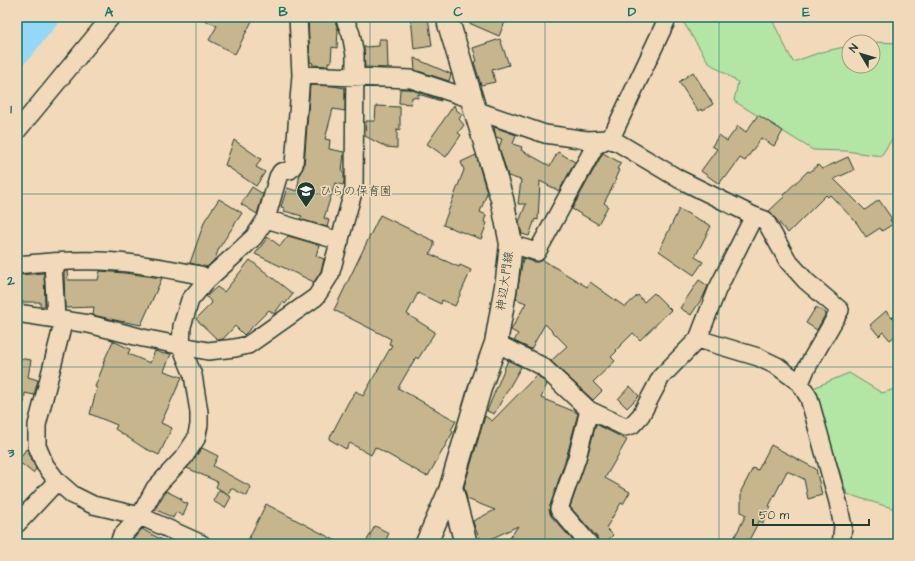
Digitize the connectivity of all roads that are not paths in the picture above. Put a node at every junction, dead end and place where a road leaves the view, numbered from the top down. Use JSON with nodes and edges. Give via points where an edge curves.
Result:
{"nodes":[{"id":1,"x":111,"y":17,"type":"edge"},
{"id":2,"x":298,"y":17,"type":"edge"},
{"id":3,"x":344,"y":17,"type":"edge"},
{"id":4,"x":450,"y":17,"type":"edge"},
{"id":5,"x":668,"y":17,"type":"edge"},
{"id":6,"x":301,"y":75,"type":"junction"},
{"id":7,"x":355,"y":77,"type":"junction"},
{"id":8,"x":473,"y":104,"type":"junction"},
{"id":9,"x":17,"y":131,"type":"edge"},
{"id":10,"x":607,"y":139,"type":"junction"},
{"id":11,"x":754,"y":216,"type":"junction"},
{"id":12,"x":266,"y":219,"type":"junction"},
{"id":13,"x":340,"y":241,"type":"junction"},
{"id":14,"x":511,"y":244,"type":"junction"},
{"id":15,"x":53,"y":262,"type":"junction"},
{"id":16,"x":17,"y":265,"type":"edge"},
{"id":17,"x":207,"y":280,"type":"junction"},
{"id":18,"x":17,"y":313,"type":"edge"},
{"id":19,"x":60,"y":320,"type":"junction"},
{"id":20,"x":698,"y":339,"type":"junction"},
{"id":21,"x":496,"y":343,"type":"junction"},
{"id":22,"x":181,"y":346,"type":"junction"},
{"id":23,"x":800,"y":383,"type":"junction"},
{"id":24,"x":589,"y":410,"type":"junction"},
{"id":25,"x":57,"y":481,"type":"junction"},
{"id":26,"x":451,"y":487,"type":"junction"},
{"id":27,"x":140,"y":516,"type":"junction"},
{"id":28,"x":17,"y":524,"type":"edge"},
{"id":29,"x":119,"y":544,"type":"edge"},
{"id":30,"x":202,"y":544,"type":"edge"},
{"id":31,"x":426,"y":544,"type":"edge"},
{"id":32,"x":466,"y":544,"type":"edge"},
{"id":33,"x":589,"y":544,"type":"edge"},
{"id":34,"x":842,"y":544,"type":"edge"}],
"edges":[{"from":1,"to":9,"type":"street"},
{"from":2,"to":6,"type":"street"},
{"from":3,"to":7,"type":"street","via":[[355,55]]},
{"from":4,"to":8,"type":"main road","name":"神辺大門線"},
{"from":5,"to":10,"type":"street","via":[[614,132]]},
{"from":6,"to":7,"type":"street"},
{"from":6,"to":12,"type":"street","via":[[294,165],[278,176]]},
{"from":7,"to":8,"type":"street","via":[[411,79]]},
{"from":7,"to":13,"type":"street","via":[[354,189]]},
{"from":8,"to":10,"type":"street","via":[[545,134],[587,140]]},
{"from":8,"to":14,"type":"main road","name":"神辺大門線","via":[[502,199]]},
{"from":10,"to":11,"type":"street","via":[[617,142],[679,179]]},
{"from":10,"to":14,"type":"street","via":[[595,146],[537,252]]},
{"from":11,"to":20,"type":"street","via":[[717,290]]},
{"from":11,"to":23,"type":"street","via":[[765,220],[788,261],[806,281],[840,310]]},
{"from":12,"to":13,"type":"street"},
{"from":12,"to":17,"type":"street","via":[[238,254]]},
{"from":13,"to":22,"type":"street","via":[[330,275],[316,297],[248,345],[208,351]]},
{"from":14,"to":21,"type":"main road","name":"神辺大門線"},
{"from":15,"to":16,"type":"street"},
{"from":15,"to":17,"type":"street","via":[[100,261],[145,265],[201,275]]},
{"from":15,"to":19,"type":"street"},
{"from":17,"to":22,"type":"street","via":[[190,300],[182,326]]},
{"from":18,"to":19,"type":"street"},
{"from":19,"to":22,"type":"street","via":[[89,324]]},
{"from":19,"to":25,"type":"street","via":[[37,425],[37,446],[45,465]]},
{"from":20,"to":23,"type":"street","via":[[758,357],[777,366]]},
{"from":20,"to":24,"type":"street","via":[[661,377],[641,415],[632,425],[625,427]]},
{"from":21,"to":24,"type":"street","via":[[542,366]]},
{"from":21,"to":26,"type":"main road","name":"神辺大門線"},
{"from":22,"to":27,"type":"street","via":[[193,375],[199,412],[196,439],[184,457],[155,488]]},
{"from":23,"to":34,"type":"street","via":[[809,398],[838,502],[843,527]]},
{"from":24,"to":33,"type":"street","via":[[577,458],[559,509]]},
{"from":25,"to":27,"type":"street","via":[[74,495],[93,505]]},
{"from":25,"to":28,"type":"street"},
{"from":26,"to":31,"type":"street"},
{"from":26,"to":32,"type":"main road"},
{"from":27,"to":29,"type":"street","via":[[121,537]]},
{"from":27,"to":30,"type":"street"}]}
